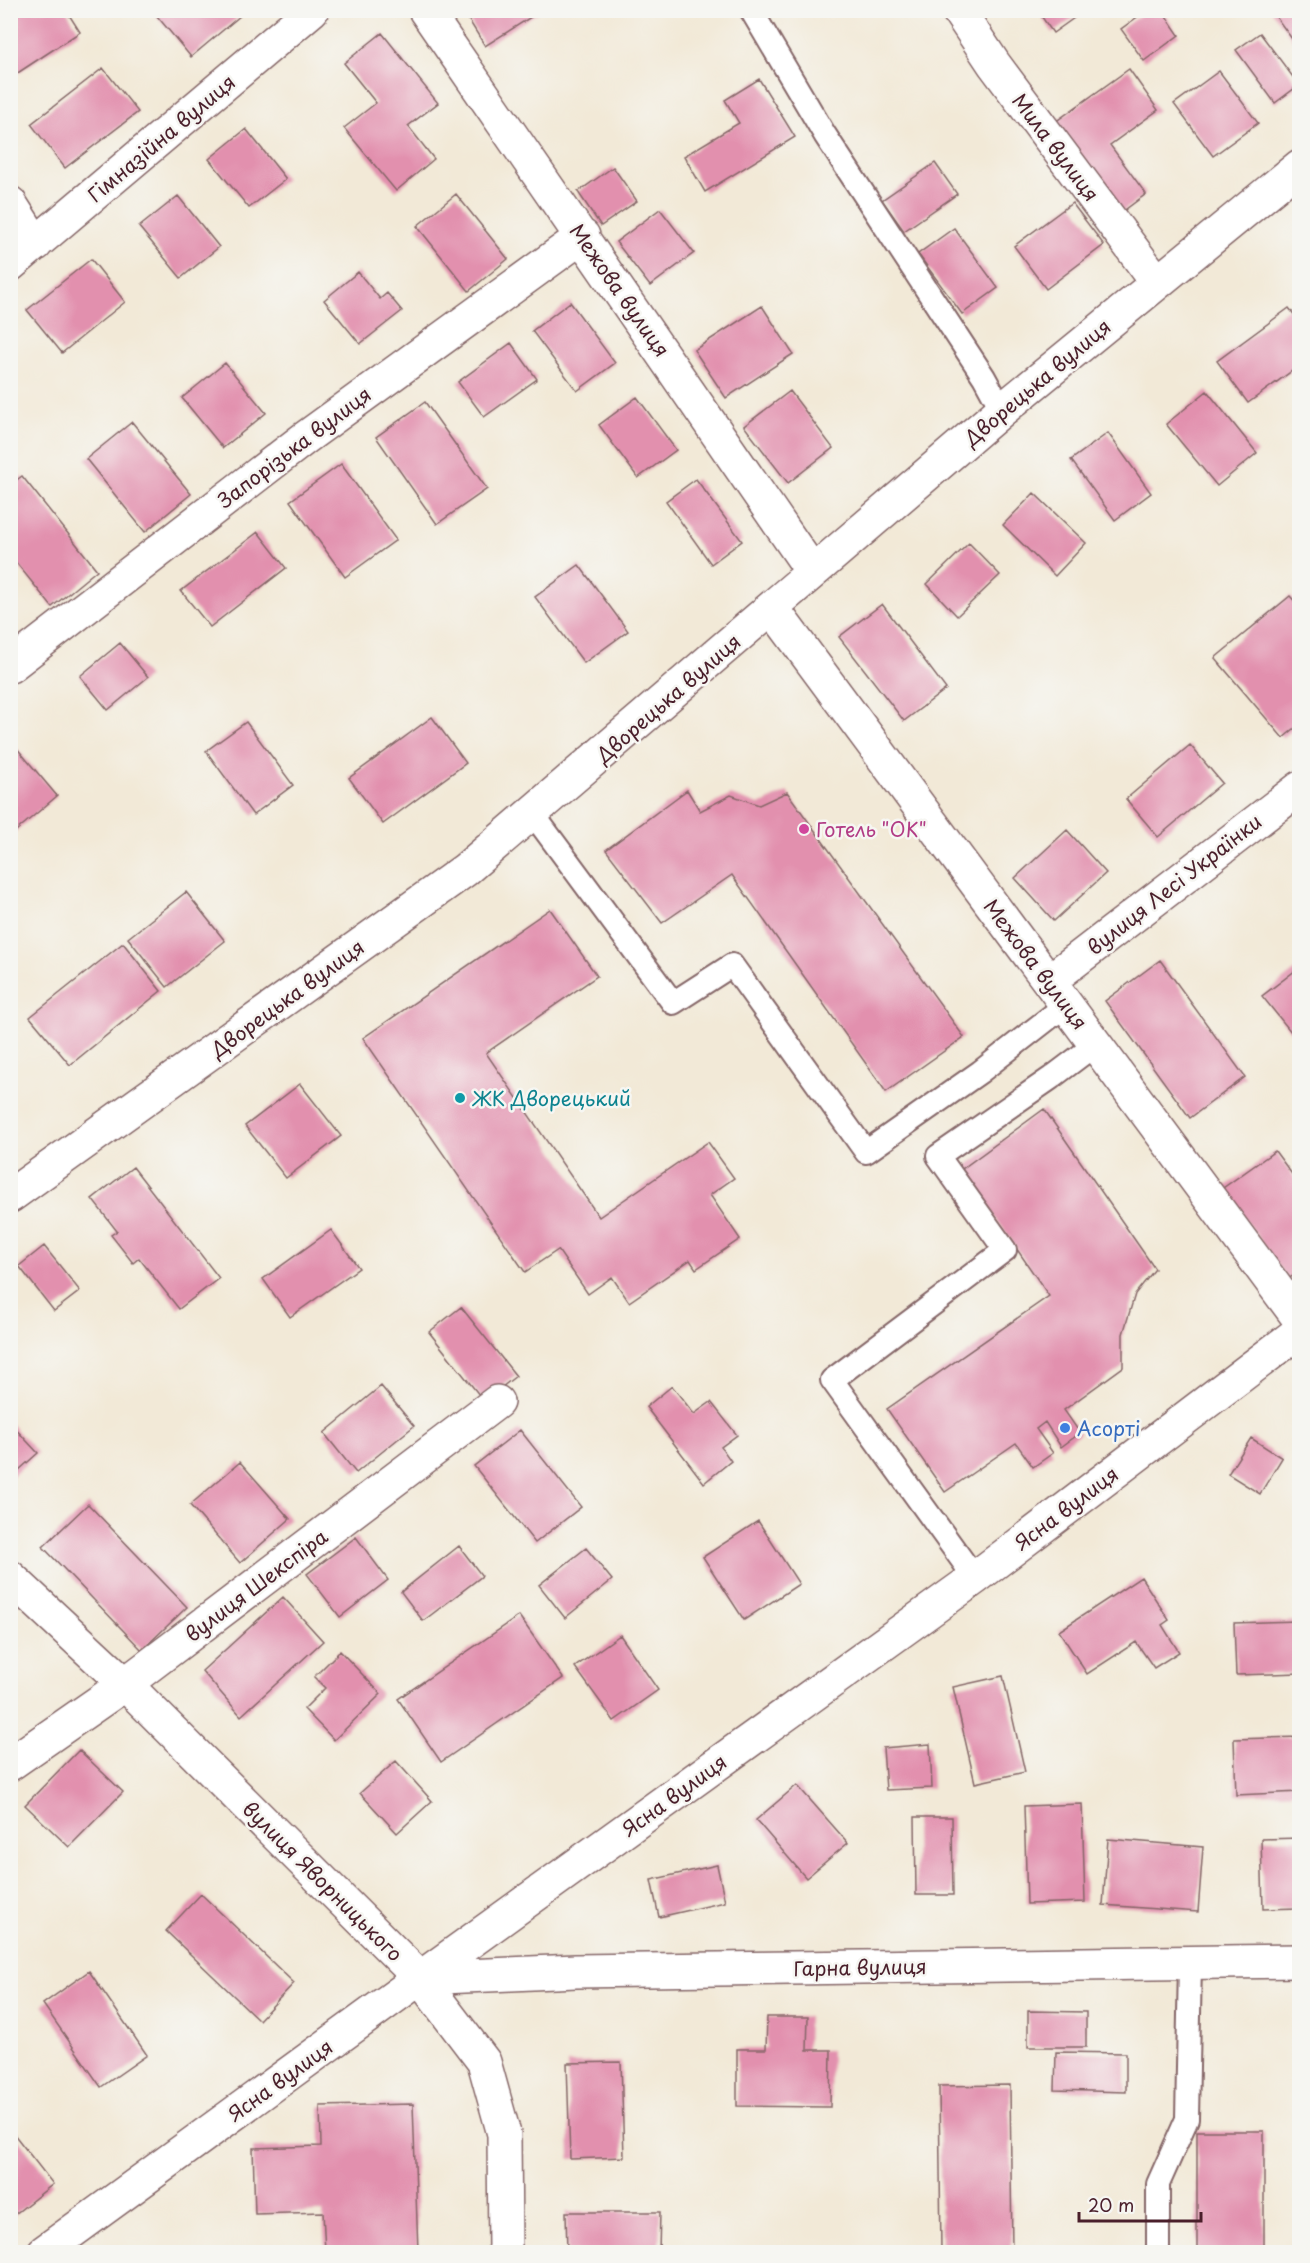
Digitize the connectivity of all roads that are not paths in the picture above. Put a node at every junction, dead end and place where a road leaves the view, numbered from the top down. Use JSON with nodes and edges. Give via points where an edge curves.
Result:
{"nodes":[{"id":1,"x":312,"y":10,"type":"edge"},
{"id":2,"x":425,"y":10,"type":"edge"},
{"id":3,"x":751,"y":10,"type":"edge"},
{"id":4,"x":958,"y":10,"type":"edge"},
{"id":5,"x":1299,"y":166,"type":"edge"},
{"id":6,"x":10,"y":203,"type":"edge"},
{"id":7,"x":583,"y":236,"type":"junction"},
{"id":8,"x":36,"y":244,"type":"junction"},
{"id":9,"x":10,"y":265,"type":"edge"},
{"id":10,"x":1157,"y":282,"type":"junction"},
{"id":11,"x":1002,"y":410,"type":"junction"},
{"id":12,"x":813,"y":571,"type":"junction"},
{"id":13,"x":772,"y":608,"type":"junction"},
{"id":14,"x":10,"y":666,"type":"edge"},
{"id":15,"x":1299,"y":788,"type":"edge"},
{"id":16,"x":533,"y":814,"type":"junction"},
{"id":17,"x":1058,"y":993,"type":"junction"},
{"id":18,"x":1096,"y":1044,"type":"junction"},
{"id":19,"x":10,"y":1196,"type":"edge"},
{"id":20,"x":1299,"y":1320,"type":"edge"},
{"id":21,"x":1299,"y":1331,"type":"edge"},
{"id":22,"x":497,"y":1402,"type":"dead end"},
{"id":23,"x":10,"y":1577,"type":"edge"},
{"id":24,"x":975,"y":1578,"type":"junction"},
{"id":25,"x":125,"y":1684,"type":"junction"},
{"id":26,"x":10,"y":1764,"type":"edge"},
{"id":27,"x":1299,"y":1961,"type":"edge"},
{"id":28,"x":1190,"y":1963,"type":"junction"},
{"id":29,"x":420,"y":1978,"type":"junction"},
{"id":30,"x":44,"y":2253,"type":"edge"},
{"id":31,"x":505,"y":2253,"type":"edge"},
{"id":32,"x":1158,"y":2253,"type":"edge"}],
"edges":[{"from":1,"to":8,"type":"street","name":"Гімназійна вулиця"},
{"from":2,"to":7,"type":"street","name":"Межова вулиця"},
{"from":3,"to":11,"type":"lane","via":[[825,135]]},
{"from":4,"to":10,"type":"street","name":"Мила вулиця"},
{"from":5,"to":10,"type":"street","name":"Дворецька вулиця"},
{"from":6,"to":8,"type":"street"},
{"from":7,"to":12,"type":"street","name":"Межова вулиця"},
{"from":7,"to":14,"type":"street","name":"Запорізька вулиця","via":[[304,438]]},
{"from":8,"to":9,"type":"street","name":"Гімназійна вулиця"},
{"from":10,"to":11,"type":"street","name":"Дворецька вулиця"},
{"from":11,"to":12,"type":"street","name":"Дворецька вулиця"},
{"from":12,"to":13,"type":"street","name":"Дворецька вулиця"},
{"from":13,"to":16,"type":"street","name":"Дворецька вулиця"},
{"from":13,"to":17,"type":"street","name":"Межова вулиця"},
{"from":15,"to":17,"type":"street","name":"вулиця Лесі Українки"},
{"from":16,"to":17,"type":"lane","via":[[673,1003],[732,965],[866,1152],[980,1072]]},
{"from":16,"to":19,"type":"street","name":"Дворецька вулиця","via":[[465,870]]},
{"from":17,"to":18,"type":"street","name":"Межова вулиця"},
{"from":18,"to":20,"type":"street","name":"Межова вулиця"},
{"from":18,"to":24,"type":"lane","via":[[938,1156],[1005,1251],[832,1380]]},
{"from":21,"to":24,"type":"street","name":"Ясна вулиця"},
{"from":22,"to":25,"type":"street","name":"вулиця Шекспіра"},
{"from":23,"to":25,"type":"street","name":"вулиця Яворницького"},
{"from":24,"to":29,"type":"street","name":"Ясна вулиця"},
{"from":25,"to":26,"type":"street","name":"вулиця Шекспіра"},
{"from":25,"to":29,"type":"street","name":"вулиця Яворницького"},
{"from":27,"to":28,"type":"street","name":"Гарна вулиця"},
{"from":28,"to":29,"type":"street","name":"Гарна вулиця","via":[[588,1971]]},
{"from":28,"to":32,"type":"lane","via":[[1187,2119],[1158,2184]]},
{"from":29,"to":30,"type":"street","name":"Ясна вулиця"},
{"from":29,"to":31,"type":"street","name":"вулиця Яворницького","via":[[484,2062],[504,2134]]}]}
